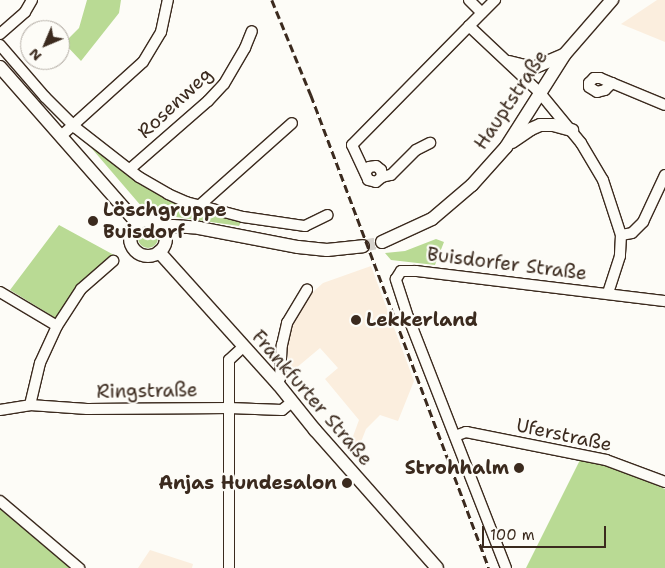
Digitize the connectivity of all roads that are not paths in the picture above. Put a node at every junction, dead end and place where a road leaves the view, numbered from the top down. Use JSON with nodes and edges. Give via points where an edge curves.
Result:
{"nodes":[{"id":1,"x":32,"y":0,"type":"edge"},
{"id":2,"x":168,"y":0,"type":"edge"},
{"id":3,"x":469,"y":0,"type":"edge"},
{"id":4,"x":495,"y":0,"type":"edge"},
{"id":5,"x":612,"y":0,"type":"edge"},
{"id":6,"x":482,"y":13,"type":"junction"},
{"id":7,"x":469,"y":26,"type":"junction"},
{"id":8,"x":252,"y":31,"type":"dead end"},
{"id":9,"x":0,"y":34,"type":"edge"},
{"id":10,"x":0,"y":45,"type":"edge"},
{"id":11,"x":565,"y":54,"type":"junction"},
{"id":12,"x":509,"y":62,"type":"junction"},
{"id":13,"x":0,"y":67,"type":"edge"},
{"id":14,"x":612,"y":82,"type":"dead end"},
{"id":15,"x":540,"y":94,"type":"junction"},
{"id":16,"x":665,"y":105,"type":"edge"},
{"id":17,"x":292,"y":123,"type":"dead end"},
{"id":18,"x":74,"y":125,"type":"junction"},
{"id":19,"x":572,"y":130,"type":"junction"},
{"id":20,"x":61,"y":136,"type":"junction"},
{"id":21,"x":430,"y":143,"type":"dead end"},
{"id":22,"x":506,"y":147,"type":"junction"},
{"id":23,"x":130,"y":169,"type":"junction"},
{"id":24,"x":665,"y":175,"type":"edge"},
{"id":25,"x":200,"y":205,"type":"junction"},
{"id":26,"x":328,"y":215,"type":"dead end"},
{"id":27,"x":138,"y":224,"type":"junction"},
{"id":28,"x":163,"y":229,"type":"junction"},
{"id":29,"x":621,"y":235,"type":"junction"},
{"id":30,"x":382,"y":242,"type":"tunnel mouth"},
{"id":31,"x":363,"y":246,"type":"tunnel mouth"},
{"id":32,"x":159,"y":252,"type":"junction"},
{"id":33,"x":113,"y":261,"type":"dead end"},
{"id":34,"x":307,"y":290,"type":"dead end"},
{"id":35,"x":0,"y":292,"type":"edge"},
{"id":36,"x":608,"y":293,"type":"junction"},
{"id":37,"x":665,"y":301,"type":"edge"},
{"id":38,"x":57,"y":326,"type":"junction"},
{"id":39,"x":243,"y":347,"type":"junction"},
{"id":40,"x":278,"y":384,"type":"junction"},
{"id":41,"x":292,"y":402,"type":"junction"},
{"id":42,"x":30,"y":405,"type":"junction"},
{"id":43,"x":229,"y":408,"type":"junction"},
{"id":44,"x":0,"y":410,"type":"edge"},
{"id":45,"x":454,"y":436,"type":"junction"},
{"id":46,"x":665,"y":482,"type":"edge"},
{"id":47,"x":0,"y":501,"type":"edge"},
{"id":48,"x":79,"y":568,"type":"edge"},
{"id":49,"x":229,"y":568,"type":"edge"},
{"id":50,"x":437,"y":568,"type":"edge"},
{"id":51,"x":506,"y":568,"type":"edge"}],
"edges":[{"from":1,"to":9,"type":"street"},
{"from":2,"to":18,"type":"street","via":[[161,32],[143,62]]},
{"from":3,"to":6,"type":"street"},
{"from":4,"to":6,"type":"street"},
{"from":5,"to":11,"type":"main road","name":"Hauptstraße"},
{"from":6,"to":7,"type":"street"},
{"from":7,"to":12,"type":"street","name":"Buisdorfer Straße"},
{"from":7,"to":21,"type":"street","via":[[348,143],[366,172],[369,167],[376,166],[382,177],[391,175],[416,150]]},
{"from":8,"to":23,"type":"street","name":"Rosenweg","via":[[224,84]]},
{"from":10,"to":18,"type":"street"},
{"from":11,"to":12,"type":"main road","via":[[533,68]]},
{"from":11,"to":15,"type":"main road","name":"Hauptstraße"},
{"from":12,"to":15,"type":"street","name":"Buisdorfer Straße"},
{"from":13,"to":20,"type":"main road"},
{"from":14,"to":16,"type":"street"},
{"from":15,"to":19,"type":"street","name":"Buisdorfer Straße"},
{"from":15,"to":22,"type":"main road","name":"Hauptstraße"},
{"from":17,"to":25,"type":"street"},
{"from":18,"to":20,"type":"street"},
{"from":18,"to":23,"type":"street"},
{"from":19,"to":22,"type":"main road","via":[[540,125]]},
{"from":19,"to":29,"type":"street","name":"Buisdorfer Straße","via":[[603,180]]},
{"from":20,"to":27,"type":"main road"},
{"from":22,"to":30,"type":"main road","name":"Hauptstraße","via":[[472,185],[432,219]]},
{"from":23,"to":25,"type":"street","via":[[168,194]]},
{"from":24,"to":29,"type":"street","via":[[643,222],[632,233]]},
{"from":25,"to":26,"type":"street","via":[[243,217],[305,226]]},
{"from":27,"to":28,"type":"main road","via":[[148,220]]},
{"from":27,"to":32,"type":"main road","via":[[130,237],[133,248],[148,256]]},
{"from":28,"to":31,"type":"main road","via":[[173,226],[199,228],[327,250]]},
{"from":28,"to":32,"type":"main road","via":[[166,238]]},
{"from":29,"to":36,"type":"street","name":"Buisdorfer Straße","via":[[620,256]]},
{"from":32,"to":39,"type":"main road","name":"Frankfurter Straße"},
{"from":33,"to":38,"type":"street","via":[[81,289]]},
{"from":34,"to":40,"type":"street","via":[[287,323]]},
{"from":35,"to":38,"type":"street"},
{"from":36,"to":37,"type":"street","name":"Buisdorfer Straße"},
{"from":36,"to":45,"type":"street","name":"Buisdorfer Straße","via":[[401,271],[396,279],[401,296]]},
{"from":38,"to":42,"type":"street","via":[[40,363]]},
{"from":39,"to":40,"type":"main road","name":"Frankfurter Straße"},
{"from":39,"to":43,"type":"street","via":[[229,360]]},
{"from":40,"to":41,"type":"main road","name":"Frankfurter Straße"},
{"from":41,"to":43,"type":"street","name":"Ringstraße","via":[[282,410]]},
{"from":41,"to":50,"type":"main road","name":"Frankfurter Straße"},
{"from":42,"to":43,"type":"street","name":"Ringstraße","via":[[87,409]]},
{"from":42,"to":44,"type":"street","name":"Ringstraße"},
{"from":43,"to":49,"type":"street"},
{"from":45,"to":46,"type":"street","name":"Uferstraße","via":[[466,432],[606,460]]},
{"from":45,"to":51,"type":"street"},
{"from":47,"to":48,"type":"street"}]}
